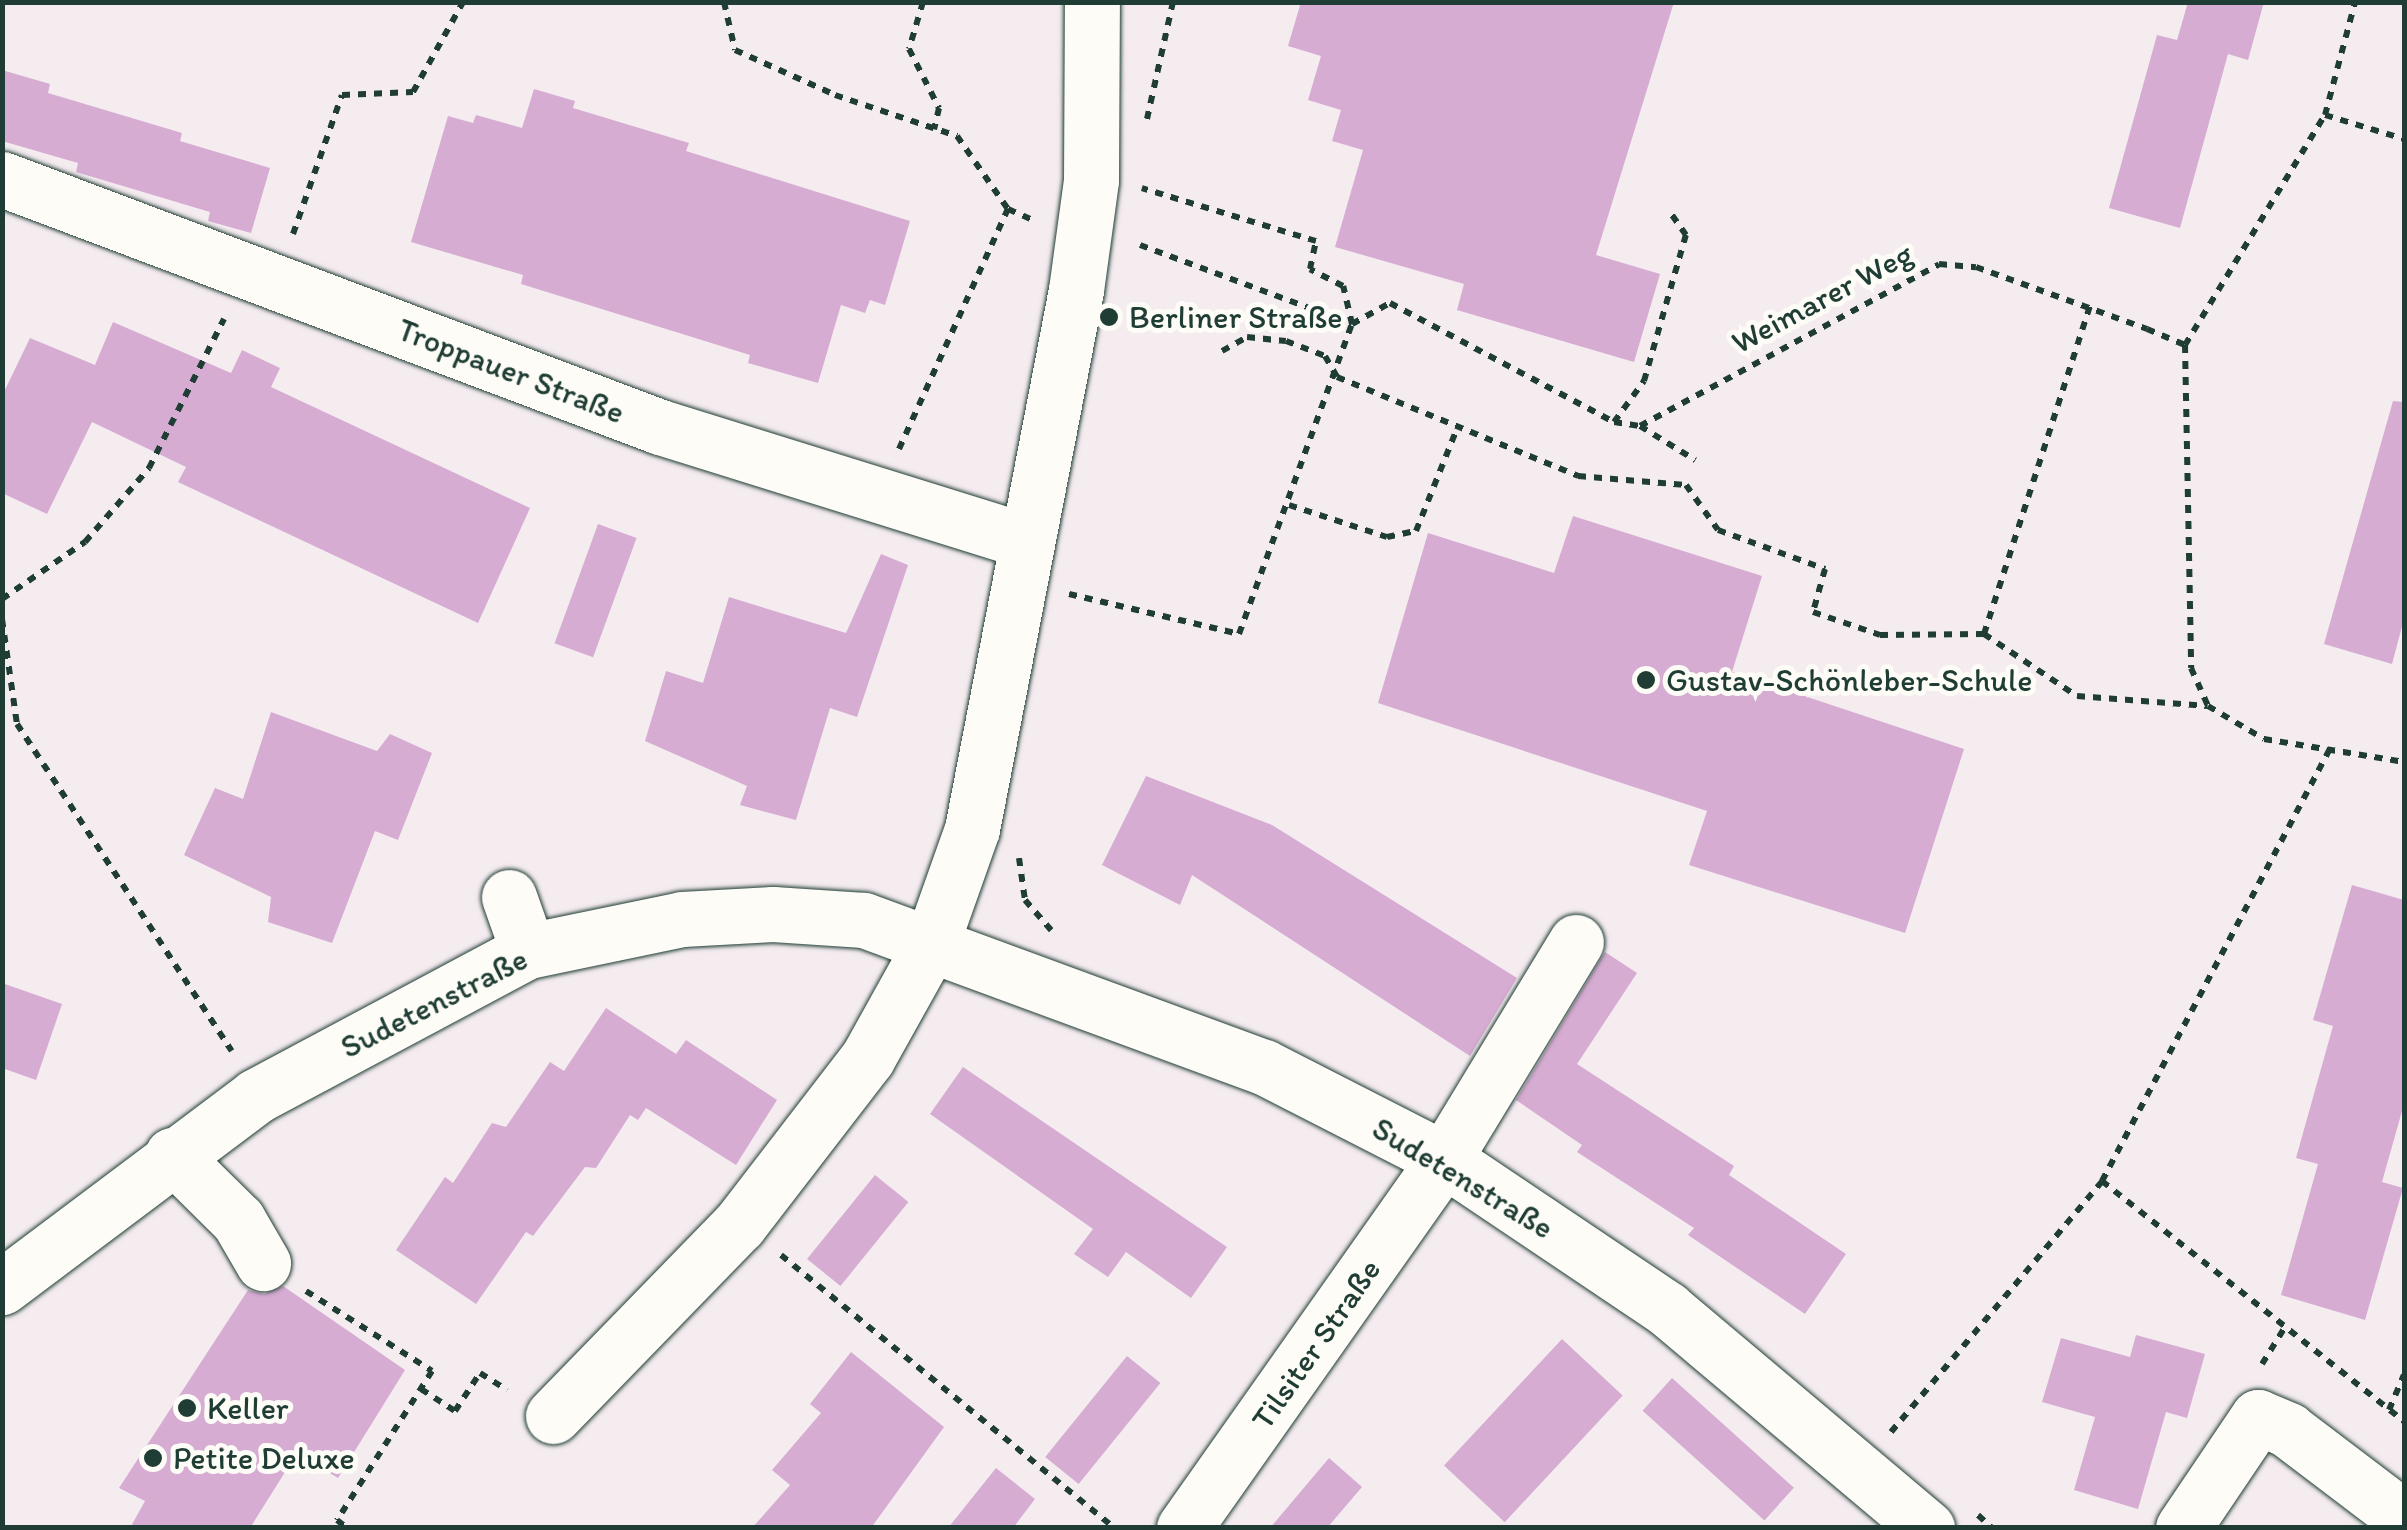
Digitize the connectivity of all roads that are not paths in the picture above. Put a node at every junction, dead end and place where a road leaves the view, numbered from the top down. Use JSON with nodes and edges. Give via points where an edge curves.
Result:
{"nodes":[{"id":1,"x":1092,"y":2,"type":"edge"},
{"id":2,"x":2,"y":180,"type":"edge"},
{"id":3,"x":1027,"y":541,"type":"junction"},
{"id":4,"x":509,"y":898,"type":"dead end"},
{"id":5,"x":932,"y":942,"type":"junction"},
{"id":6,"x":1576,"y":942,"type":"dead end"},
{"id":7,"x":528,"y":951,"type":"junction"},
{"id":8,"x":172,"y":1155,"type":"junction"},
{"id":9,"x":1444,"y":1159,"type":"junction"},
{"id":10,"x":264,"y":1263,"type":"road end"},
{"id":11,"x":2,"y":1287,"type":"edge"},
{"id":12,"x":553,"y":1416,"type":"dead end"},
{"id":13,"x":2404,"y":1518,"type":"edge"},
{"id":14,"x":1184,"y":1528,"type":"edge"},
{"id":15,"x":1927,"y":1528,"type":"edge"},
{"id":16,"x":2183,"y":1528,"type":"edge"}],
"edges":[{"from":1,"to":3,"type":"street","via":[[1091,180]]},
{"from":2,"to":3,"type":"street","name":"Troppauer Straße","via":[[660,426]]},
{"from":3,"to":5,"type":"street","via":[[972,829]]},
{"from":4,"to":7,"type":"street"},
{"from":5,"to":7,"type":"street","name":"Sudetenstraße","via":[[864,920],[774,914],[682,919]]},
{"from":5,"to":9,"type":"street","name":"Sudetenstraße","via":[[1264,1066]]},
{"from":5,"to":12,"type":"street","via":[[867,1059],[740,1225]]},
{"from":6,"to":9,"type":"street","name":"Tilsiter Straße"},
{"from":7,"to":8,"type":"street","name":"Sudetenstraße","via":[[256,1096]]},
{"from":8,"to":10,"type":"street","via":[[238,1220]]},
{"from":8,"to":11,"type":"street","name":"Sudetenstraße"},
{"from":9,"to":14,"type":"street","name":"Tilsiter Straße"},
{"from":9,"to":15,"type":"street","name":"Sudetenstraße","via":[[1667,1309]]},
{"from":13,"to":16,"type":"street","via":[[2288,1430],[2258,1417]]}]}
